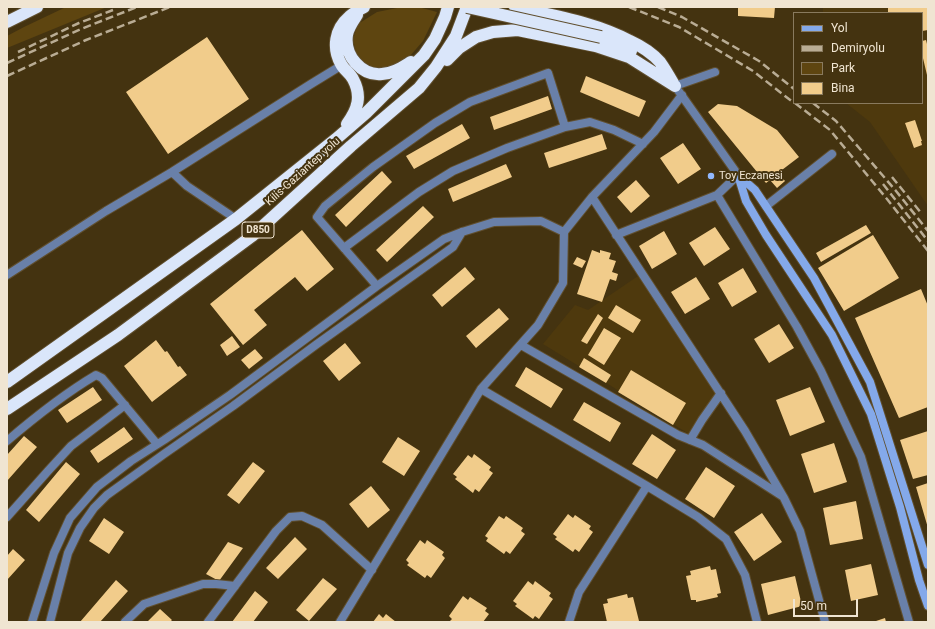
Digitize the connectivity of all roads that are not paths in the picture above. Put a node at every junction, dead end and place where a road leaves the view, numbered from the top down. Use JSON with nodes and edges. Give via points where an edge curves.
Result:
{"nodes":[{"id":1,"x":37,"y":7,"type":"edge"},
{"id":2,"x":448,"y":7,"type":"edge"},
{"id":3,"x":467,"y":7,"type":"edge"},
{"id":4,"x":514,"y":7,"type":"edge"},
{"id":5,"x":530,"y":7,"type":"edge"},
{"id":6,"x":363,"y":8,"type":"edge"},
{"id":7,"x":554,"y":16,"type":"junction"},
{"id":8,"x":7,"y":22,"type":"edge"},
{"id":9,"x":424,"y":55,"type":"junction"},
{"id":10,"x":342,"y":65,"type":"junction"},
{"id":11,"x":715,"y":72,"type":"dead end"},
{"id":12,"x":419,"y":88,"type":"junction"},
{"id":13,"x":678,"y":90,"type":"junction"},
{"id":14,"x":565,"y":127,"type":"junction"},
{"id":15,"x":336,"y":139,"type":"junction"},
{"id":16,"x":643,"y":144,"type":"junction"},
{"id":17,"x":832,"y":154,"type":"dead end"},
{"id":18,"x":172,"y":172,"type":"junction"},
{"id":19,"x":738,"y":175,"type":"junction"},
{"id":20,"x":717,"y":195,"type":"junction"},
{"id":21,"x":592,"y":197,"type":"junction"},
{"id":22,"x":766,"y":206,"type":"junction"},
{"id":23,"x":236,"y":219,"type":"junction"},
{"id":24,"x":462,"y":232,"type":"junction"},
{"id":25,"x":564,"y":232,"type":"junction"},
{"id":26,"x":616,"y":235,"type":"junction"},
{"id":27,"x":344,"y":248,"type":"junction"},
{"id":28,"x":7,"y":275,"type":"edge"},
{"id":29,"x":377,"y":286,"type":"junction"},
{"id":30,"x":522,"y":345,"type":"junction"},
{"id":31,"x":7,"y":382,"type":"edge"},
{"id":32,"x":481,"y":389,"type":"junction"},
{"id":33,"x":721,"y":393,"type":"junction"},
{"id":34,"x":125,"y":405,"type":"junction"},
{"id":35,"x":7,"y":409,"type":"edge"},
{"id":36,"x":690,"y":440,"type":"junction"},
{"id":37,"x":7,"y":441,"type":"edge"},
{"id":38,"x":157,"y":444,"type":"junction"},
{"id":39,"x":647,"y":486,"type":"junction"},
{"id":40,"x":784,"y":498,"type":"junction"},
{"id":41,"x":7,"y":517,"type":"edge"},
{"id":42,"x":928,"y":565,"type":"edge"},
{"id":43,"x":372,"y":570,"type":"junction"},
{"id":44,"x":235,"y":586,"type":"junction"},
{"id":45,"x":928,"y":606,"type":"edge"},
{"id":46,"x":32,"y":622,"type":"edge"},
{"id":47,"x":50,"y":622,"type":"edge"},
{"id":48,"x":125,"y":622,"type":"edge"},
{"id":49,"x":208,"y":622,"type":"edge"},
{"id":50,"x":340,"y":622,"type":"edge"},
{"id":51,"x":569,"y":622,"type":"edge"},
{"id":52,"x":757,"y":622,"type":"edge"},
{"id":53,"x":825,"y":622,"type":"edge"},
{"id":54,"x":909,"y":622,"type":"edge"}],
"edges":[{"from":1,"to":8,"type":"highway"},
{"from":2,"to":9,"type":"highway","name":"Kilis-Gaziantep yolu","number":"D850","via":[[435,39]]},
{"from":3,"to":12,"type":"highway","name":"Kilis-Gaziantep yolu","number":"D850","via":[[456,36],[436,68]]},
{"from":3,"to":13,"type":"highway","bridge":true,"via":[[600,37],[634,52],[654,66]]},
{"from":4,"to":7,"type":"highway"},
{"from":5,"to":7,"type":"highway"},
{"from":6,"to":9,"type":"highway","via":[[351,23],[347,34],[350,56],[358,66],[380,74],[394,72]]},
{"from":6,"to":10,"type":"highway","via":[[349,16],[341,25],[336,40],[336,52]]},
{"from":7,"to":13,"type":"highway","via":[[606,29],[643,47],[659,62]]},
{"from":9,"to":15,"type":"highway","name":"Kilis-Gaziantep yolu","number":"D850"},
{"from":10,"to":15,"type":"highway","via":[[352,78],[358,101],[354,115]]},
{"from":10,"to":18,"type":"street"},
{"from":11,"to":13,"type":"street"},
{"from":12,"to":13,"type":"highway","via":[[459,48],[476,37],[493,32],[518,30],[596,46],[629,57]]},
{"from":12,"to":35,"type":"highway","name":"Kilis-Gaziantep yolu","number":"D850","via":[[252,236],[118,335]]},
{"from":13,"to":16,"type":"street","via":[[654,132]]},
{"from":13,"to":19,"type":"street"},
{"from":14,"to":16,"type":"street","via":[[590,122]]},
{"from":14,"to":27,"type":"street","via":[[453,171],[419,192]]},
{"from":14,"to":27,"type":"street","via":[[548,73],[470,102],[428,127],[325,206],[317,217]]},
{"from":15,"to":23,"type":"highway","name":"Kilis-Gaziantep yolu","number":"D850"},
{"from":16,"to":21,"type":"street"},
{"from":17,"to":22,"type":"street"},
{"from":18,"to":23,"type":"street","via":[[187,186]]},
{"from":18,"to":28,"type":"street"},
{"from":19,"to":20,"type":"street"},
{"from":19,"to":22,"type":"street","via":[[755,190]]},
{"from":19,"to":45,"type":"street","via":[[746,201],[832,335],[872,414]]},
{"from":20,"to":26,"type":"street"},
{"from":20,"to":54,"type":"street","via":[[798,327],[861,458]]},
{"from":21,"to":25,"type":"street"},
{"from":21,"to":26,"type":"street"},
{"from":22,"to":42,"type":"street","via":[[814,278],[870,382]]},
{"from":23,"to":31,"type":"highway","name":"Kilis-Gaziantep yolu","number":"D850"},
{"from":24,"to":25,"type":"street","via":[[494,222],[541,220]]},
{"from":24,"to":29,"type":"street","via":[[444,239]]},
{"from":24,"to":47,"type":"street","via":[[453,246],[107,495],[90,513],[68,553]]},
{"from":25,"to":30,"type":"street","via":[[563,283],[538,325]]},
{"from":26,"to":33,"type":"street"},
{"from":27,"to":29,"type":"street"},
{"from":29,"to":38,"type":"street","via":[[230,395]]},
{"from":30,"to":32,"type":"street"},
{"from":30,"to":36,"type":"street"},
{"from":32,"to":39,"type":"street"},
{"from":32,"to":43,"type":"street"},
{"from":33,"to":36,"type":"street"},
{"from":33,"to":40,"type":"street"},
{"from":34,"to":37,"type":"street","via":[[102,378],[96,375],[74,388]]},
{"from":34,"to":38,"type":"street"},
{"from":34,"to":41,"type":"street","via":[[72,446]]},
{"from":36,"to":40,"type":"street","via":[[703,445]]},
{"from":38,"to":46,"type":"street","via":[[97,487],[70,518],[54,553]]},
{"from":39,"to":51,"type":"street","via":[[579,592]]},
{"from":39,"to":52,"type":"street","via":[[698,517],[726,539],[745,575]]},
{"from":40,"to":53,"type":"street","via":[[800,531]]},
{"from":43,"to":44,"type":"street","via":[[322,525],[302,516],[290,517],[276,531]]},
{"from":43,"to":50,"type":"street"},
{"from":44,"to":48,"type":"street","via":[[203,584],[144,604]]},
{"from":44,"to":49,"type":"street"}]}
